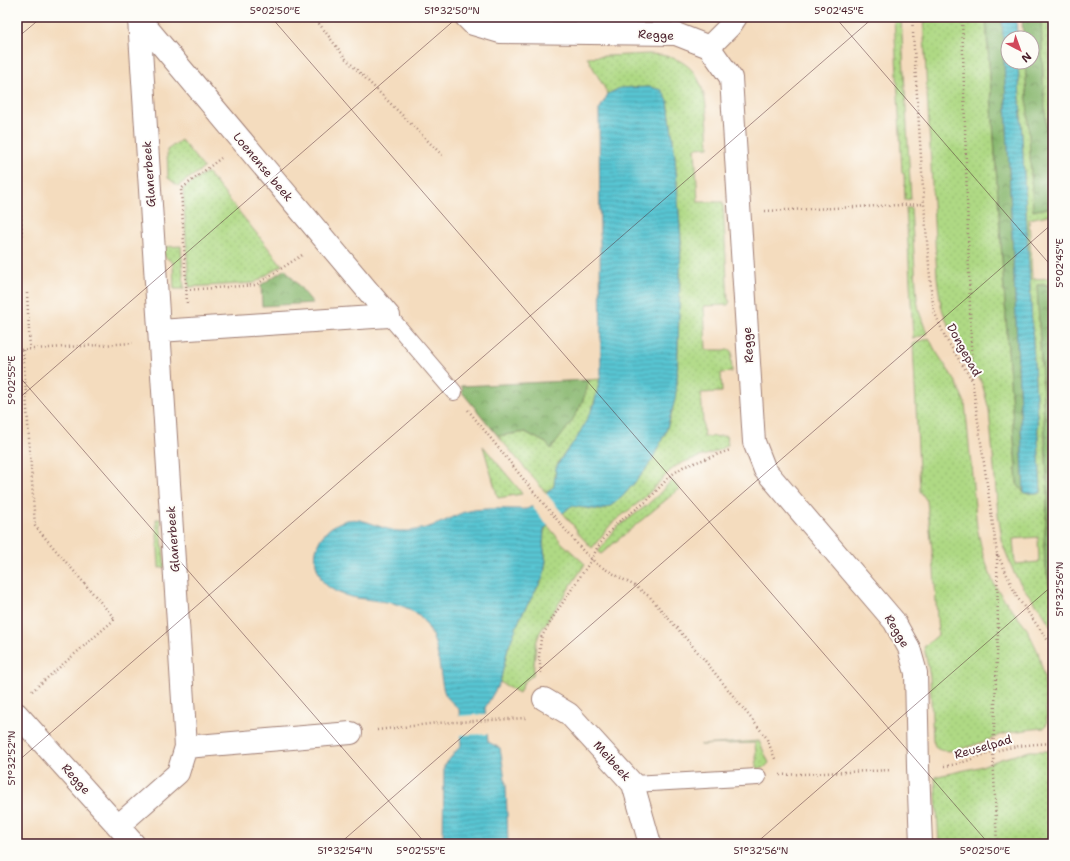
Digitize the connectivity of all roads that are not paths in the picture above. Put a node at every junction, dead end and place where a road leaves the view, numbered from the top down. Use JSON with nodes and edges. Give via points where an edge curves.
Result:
{"nodes":[{"id":1,"x":466,"y":17,"type":"edge"},
{"id":2,"x":736,"y":17,"type":"edge"},
{"id":3,"x":139,"y":18,"type":"edge"},
{"id":4,"x":709,"y":47,"type":"junction"},
{"id":5,"x":389,"y":316,"type":"junction"},
{"id":6,"x":159,"y":337,"type":"junction"},
{"id":7,"x":454,"y":392,"type":"road end"},
{"id":8,"x":544,"y":699,"type":"road end"},
{"id":9,"x":17,"y":714,"type":"edge"},
{"id":10,"x":351,"y":733,"type":"road end"},
{"id":11,"x":186,"y":747,"type":"junction"},
{"id":12,"x":758,"y":777,"type":"road end"},
{"id":13,"x":633,"y":784,"type":"junction"},
{"id":14,"x":118,"y":826,"type":"junction"},
{"id":15,"x":134,"y":844,"type":"edge"},
{"id":16,"x":650,"y":844,"type":"edge"},
{"id":17,"x":921,"y":844,"type":"edge"}],
"edges":[{"from":1,"to":4,"type":"street","name":"Regge","via":[[473,24],[500,32],[676,34]]},
{"from":2,"to":4,"type":"street"},
{"from":3,"to":5,"type":"street","name":"Loenense beek"},
{"from":3,"to":6,"type":"street","name":"Glanerbeek"},
{"from":4,"to":17,"type":"street","name":"Regge","via":[[731,78],[754,442],[765,470],[894,621],[908,648],[916,673]]},
{"from":5,"to":6,"type":"street","via":[[188,329]]},
{"from":5,"to":7,"type":"lane"},
{"from":6,"to":11,"type":"street","name":"Glanerbeek"},
{"from":8,"to":13,"type":"street","name":"Meibeek","via":[[569,714]]},
{"from":9,"to":14,"type":"street","name":"Regge"},
{"from":10,"to":11,"type":"street"},
{"from":11,"to":14,"type":"street","name":"Glanerbeek","via":[[178,773]]},
{"from":12,"to":13,"type":"lane"},
{"from":13,"to":16,"type":"street","name":"Meibeek"},
{"from":14,"to":15,"type":"street","name":"Regge"}]}
